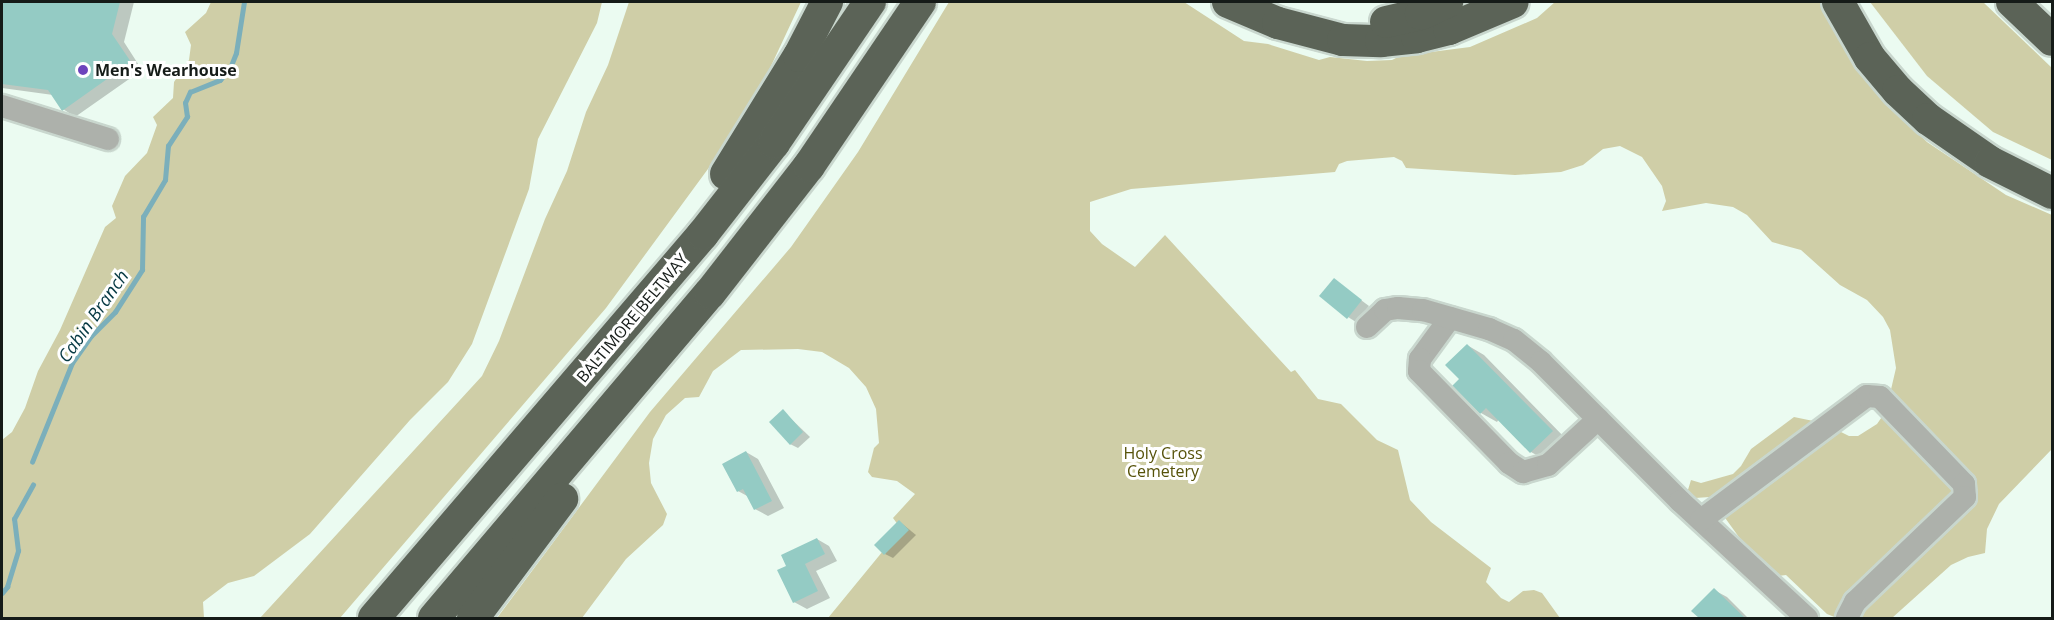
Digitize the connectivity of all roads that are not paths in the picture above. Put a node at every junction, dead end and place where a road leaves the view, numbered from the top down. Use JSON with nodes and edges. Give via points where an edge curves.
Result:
{"nodes":[{"id":1,"x":827,"y":2,"type":"edge"},
{"id":2,"x":870,"y":2,"type":"edge"},
{"id":3,"x":920,"y":2,"type":"edge"},
{"id":4,"x":1228,"y":2,"type":"edge"},
{"id":5,"x":1447,"y":2,"type":"edge"},
{"id":6,"x":1513,"y":2,"type":"edge"},
{"id":7,"x":1838,"y":2,"type":"edge"},
{"id":8,"x":2012,"y":2,"type":"edge"},
{"id":9,"x":1278,"y":23,"type":"junction"},
{"id":10,"x":2052,"y":40,"type":"edge"},
{"id":11,"x":3,"y":113,"type":"edge"},
{"id":12,"x":108,"y":139,"type":"dead end"},
{"id":13,"x":2052,"y":193,"type":"edge"},
{"id":14,"x":710,"y":293,"type":"junction"},
{"id":15,"x":1450,"y":318,"type":"junction"},
{"id":16,"x":1367,"y":327,"type":"dead end"},
{"id":17,"x":597,"y":360,"type":"junction"},
{"id":18,"x":1598,"y":419,"type":"junction"},
{"id":19,"x":1701,"y":520,"type":"junction"},
{"id":20,"x":374,"y":618,"type":"edge"},
{"id":21,"x":434,"y":618,"type":"edge"},
{"id":22,"x":472,"y":618,"type":"edge"},
{"id":23,"x":1807,"y":618,"type":"edge"},
{"id":24,"x":1847,"y":618,"type":"edge"}],
"edges":[{"from":1,"to":17,"type":"highway","via":[[743,150]]},
{"from":2,"to":17,"type":"highway","name":"BALTIMORE BELTWAY","via":[[774,143]]},
{"from":3,"to":14,"type":"highway","via":[[809,166]]},
{"from":4,"to":9,"type":"highway"},
{"from":5,"to":9,"type":"highway","via":[[1421,14],[1386,22],[1344,26]]},
{"from":6,"to":9,"type":"highway","via":[[1449,29],[1417,37],[1343,40]]},
{"from":7,"to":13,"type":"highway","via":[[1870,58],[1928,119],[1990,162]]},
{"from":8,"to":10,"type":"highway"},
{"from":11,"to":12,"type":"lane"},
{"from":14,"to":21,"type":"highway"},
{"from":14,"to":22,"type":"highway"},
{"from":15,"to":16,"type":"lane","via":[[1398,308],[1385,310]]},
{"from":15,"to":18,"type":"lane","via":[[1514,340]]},
{"from":15,"to":18,"type":"lane","via":[[1420,359],[1419,371],[1522,472],[1548,465]]},
{"from":17,"to":20,"type":"highway","name":"BALTIMORE BELTWAY"},
{"from":18,"to":19,"type":"lane"},
{"from":19,"to":23,"type":"lane"},
{"from":19,"to":24,"type":"lane","via":[[1867,396],[1880,398],[1964,484],[1965,497],[1855,602]]}]}
